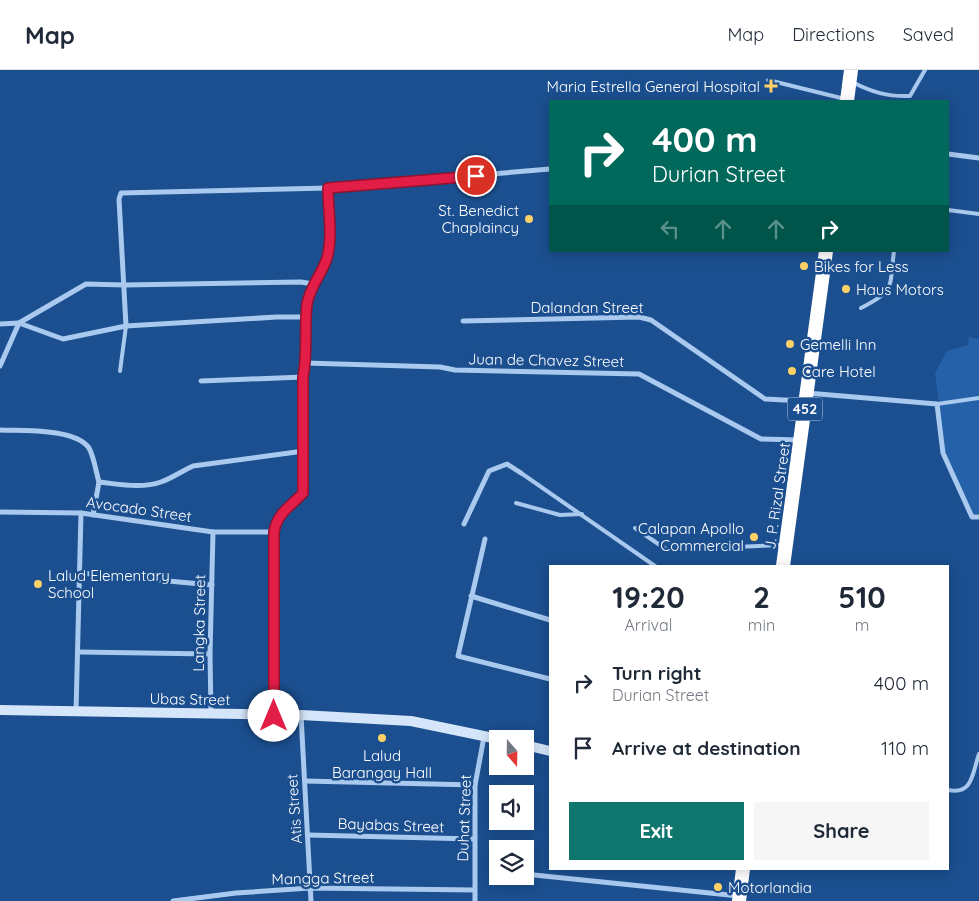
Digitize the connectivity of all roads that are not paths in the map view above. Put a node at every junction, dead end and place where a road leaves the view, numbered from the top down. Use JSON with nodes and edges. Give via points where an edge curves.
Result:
{"nodes":[{"id":1,"x":925,"y":70,"type":"edge"},
{"id":2,"x":851,"y":75,"type":"edge"},
{"id":3,"x":768,"y":80,"type":"dead end"},
{"id":4,"x":847,"y":100,"type":"edge"},
{"id":5,"x":949,"y":154,"type":"edge"},
{"id":6,"x":979,"y":158,"type":"edge"},
{"id":7,"x":549,"y":169,"type":"edge"},
{"id":8,"x":328,"y":188,"type":"junction"},
{"id":9,"x":949,"y":210,"type":"edge"},
{"id":10,"x":979,"y":214,"type":"edge"},
{"id":11,"x":826,"y":252,"type":"edge"},
{"id":12,"x":894,"y":252,"type":"edge"},
{"id":13,"x":313,"y":284,"type":"junction"},
{"id":14,"x":125,"y":285,"type":"junction"},
{"id":15,"x":861,"y":308,"type":"dead end"},
{"id":16,"x":306,"y":317,"type":"junction"},
{"id":17,"x":463,"y":321,"type":"dead end"},
{"id":18,"x":19,"y":323,"type":"junction"},
{"id":19,"x":0,"y":324,"type":"edge"},
{"id":20,"x":126,"y":326,"type":"junction"},
{"id":21,"x":305,"y":363,"type":"junction"},
{"id":22,"x":0,"y":366,"type":"edge"},
{"id":23,"x":120,"y":371,"type":"dead end"},
{"id":24,"x":303,"y":377,"type":"junction"},
{"id":25,"x":201,"y":381,"type":"dead end"},
{"id":26,"x":806,"y":397,"type":"junction"},
{"id":27,"x":979,"y":398,"type":"edge"},
{"id":28,"x":937,"y":404,"type":"junction"},
{"id":29,"x":0,"y":430,"type":"edge"},
{"id":30,"x":802,"y":440,"type":"junction"},
{"id":31,"x":304,"y":451,"type":"junction"},
{"id":32,"x":521,"y":473,"type":"joint"},
{"id":33,"x":99,"y":482,"type":"junction"},
{"id":34,"x":516,"y":503,"type":"dead end"},
{"id":35,"x":0,"y":512,"type":"edge"},
{"id":36,"x":81,"y":513,"type":"junction"},
{"id":37,"x":93,"y":514,"type":"junction"},
{"id":38,"x":582,"y":514,"type":"junction"},
{"id":39,"x":979,"y":517,"type":"edge"},
{"id":40,"x":464,"y":524,"type":"dead end"},
{"id":41,"x":635,"y":528,"type":"dead end"},
{"id":42,"x":214,"y":532,"type":"junction"},
{"id":43,"x":274,"y":532,"type":"junction"},
{"id":44,"x":486,"y":539,"type":"dead end"},
{"id":45,"x":786,"y":545,"type":"junction"},
{"id":46,"x":654,"y":565,"type":"edge"},
{"id":47,"x":783,"y":565,"type":"edge"},
{"id":48,"x":80,"y":573,"type":"junction"},
{"id":49,"x":212,"y":584,"type":"junction"},
{"id":50,"x":471,"y":596,"type":"junction"},
{"id":51,"x":549,"y":620,"type":"edge"},
{"id":52,"x":79,"y":652,"type":"junction"},
{"id":53,"x":210,"y":654,"type":"junction"},
{"id":54,"x":549,"y":679,"type":"edge"},
{"id":55,"x":0,"y":710,"type":"edge"},
{"id":56,"x":76,"y":712,"type":"junction"},
{"id":57,"x":211,"y":715,"type":"junction"},
{"id":58,"x":274,"y":716,"type":"junction"},
{"id":59,"x":301,"y":716,"type":"junction"},
{"id":60,"x":484,"y":736,"type":"junction"},
{"id":61,"x":489,"y":737,"type":"edge"},
{"id":62,"x":534,"y":747,"type":"edge"},
{"id":63,"x":549,"y":751,"type":"edge"},
{"id":64,"x":979,"y":754,"type":"edge"},
{"id":65,"x":305,"y":782,"type":"junction"},
{"id":66,"x":475,"y":784,"type":"junction"},
{"id":67,"x":949,"y":790,"type":"edge"},
{"id":68,"x":308,"y":835,"type":"junction"},
{"id":69,"x":474,"y":839,"type":"junction"},
{"id":70,"x":743,"y":870,"type":"edge"},
{"id":71,"x":534,"y":875,"type":"dead end"},
{"id":72,"x":310,"y":888,"type":"junction"},
{"id":73,"x":474,"y":890,"type":"junction"},
{"id":74,"x":739,"y":898,"type":"edge"},
{"id":75,"x":173,"y":901,"type":"edge"},
{"id":76,"x":311,"y":901,"type":"edge"},
{"id":77,"x":475,"y":901,"type":"edge"}],
"edges":[{"from":1,"to":2,"type":"lane","via":[[910,96],[874,94]]},
{"from":2,"to":4,"type":"highway"},
{"from":3,"to":4,"type":"lane"},
{"from":5,"to":6,"type":"street"},
{"from":7,"to":8,"type":"street"},
{"from":8,"to":13,"type":"street","via":[[329,248]]},
{"from":8,"to":14,"type":"street","via":[[122,194],[119,198]]},
{"from":9,"to":10,"type":"lane"},
{"from":11,"to":26,"type":"highway","name":"J. P. Rizal Street","number":"452"},
{"from":12,"to":15,"type":"lane","via":[[888,291]]},
{"from":13,"to":14,"type":"street"},
{"from":13,"to":16,"type":"street"},
{"from":14,"to":18,"type":"street","via":[[86,284]]},
{"from":14,"to":20,"type":"street"},
{"from":16,"to":20,"type":"street"},
{"from":16,"to":21,"type":"street"},
{"from":17,"to":26,"type":"street","name":"Dalandan Street","via":[[639,317],[651,320],[765,399]]},
{"from":18,"to":19,"type":"street"},
{"from":18,"to":20,"type":"street","via":[[63,339]]},
{"from":18,"to":22,"type":"street"},
{"from":20,"to":23,"type":"lane"},
{"from":21,"to":24,"type":"street"},
{"from":21,"to":30,"type":"street","name":"Juan de Chavez Street","via":[[639,374],[761,439]]},
{"from":24,"to":25,"type":"street"},
{"from":24,"to":31,"type":"street"},
{"from":26,"to":28,"type":"street","name":"Dalandan Street"},
{"from":26,"to":30,"type":"highway","name":"J. P. Rizal Street","number":"452"},
{"from":27,"to":28,"type":"lane"},
{"from":28,"to":39,"type":"street","via":[[943,453],[972,517]]},
{"from":29,"to":33,"type":"street","via":[[61,434],[80,439],[89,449]]},
{"from":30,"to":45,"type":"highway","name":"J. P. Rizal Street","number":"452"},
{"from":31,"to":33,"type":"street","via":[[193,466],[148,486]]},
{"from":31,"to":43,"type":"street","via":[[303,493],[281,513]]},
{"from":32,"to":38,"type":"lane"},
{"from":32,"to":40,"type":"street","via":[[507,464],[489,471]]},
{"from":33,"to":37,"type":"street"},
{"from":34,"to":38,"type":"lane","via":[[560,515]]},
{"from":35,"to":36,"type":"street","name":"Avocado Street"},
{"from":36,"to":37,"type":"street","name":"Avocado Street"},
{"from":36,"to":48,"type":"street"},
{"from":37,"to":42,"type":"street","name":"Avocado Street"},
{"from":38,"to":46,"type":"lane"},
{"from":41,"to":45,"type":"lane","via":[[667,550]]},
{"from":42,"to":43,"type":"street","name":"Avocado Street"},
{"from":42,"to":49,"type":"street","name":"Langka Street"},
{"from":43,"to":58,"type":"street"},
{"from":44,"to":50,"type":"street"},
{"from":45,"to":47,"type":"highway","name":"J. P. Rizal Street","number":"452"},
{"from":48,"to":49,"type":"street"},
{"from":48,"to":52,"type":"street"},
{"from":49,"to":53,"type":"street","name":"Langka Street"},
{"from":50,"to":51,"type":"street"},
{"from":50,"to":54,"type":"street","via":[[458,656]]},
{"from":52,"to":53,"type":"street"},
{"from":52,"to":56,"type":"street"},
{"from":53,"to":57,"type":"street","name":"Langka Street"},
{"from":55,"to":56,"type":"street","name":"Ubas Street"},
{"from":56,"to":57,"type":"street","name":"Ubas Street"},
{"from":57,"to":58,"type":"street","name":"Ubas Street"},
{"from":58,"to":59,"type":"street","name":"Ubas Street"},
{"from":59,"to":60,"type":"street","name":"Ubas Street","via":[[411,721]]},
{"from":59,"to":65,"type":"street","name":"Atis Street"},
{"from":60,"to":61,"type":"street","name":"Ubas Street"},
{"from":60,"to":66,"type":"street","name":"Duhat Street"},
{"from":62,"to":63,"type":"street"},
{"from":64,"to":67,"type":"lane","via":[[970,783],[959,792]]},
{"from":65,"to":66,"type":"street"},
{"from":65,"to":68,"type":"street","name":"Atis Street"},
{"from":66,"to":69,"type":"street","name":"Duhat Street"},
{"from":68,"to":69,"type":"street","name":"Bayabas Street"},
{"from":68,"to":72,"type":"street","name":"Atis Street"},
{"from":69,"to":73,"type":"street","name":"Duhat Street"},
{"from":70,"to":74,"type":"highway"},
{"from":71,"to":74,"type":"street"},
{"from":72,"to":73,"type":"street","name":"Mangga Street"},
{"from":72,"to":75,"type":"street","name":"Mangga Street"},
{"from":72,"to":76,"type":"street","name":"Atis Street"},
{"from":73,"to":77,"type":"street","name":"Duhat Street"}]}
